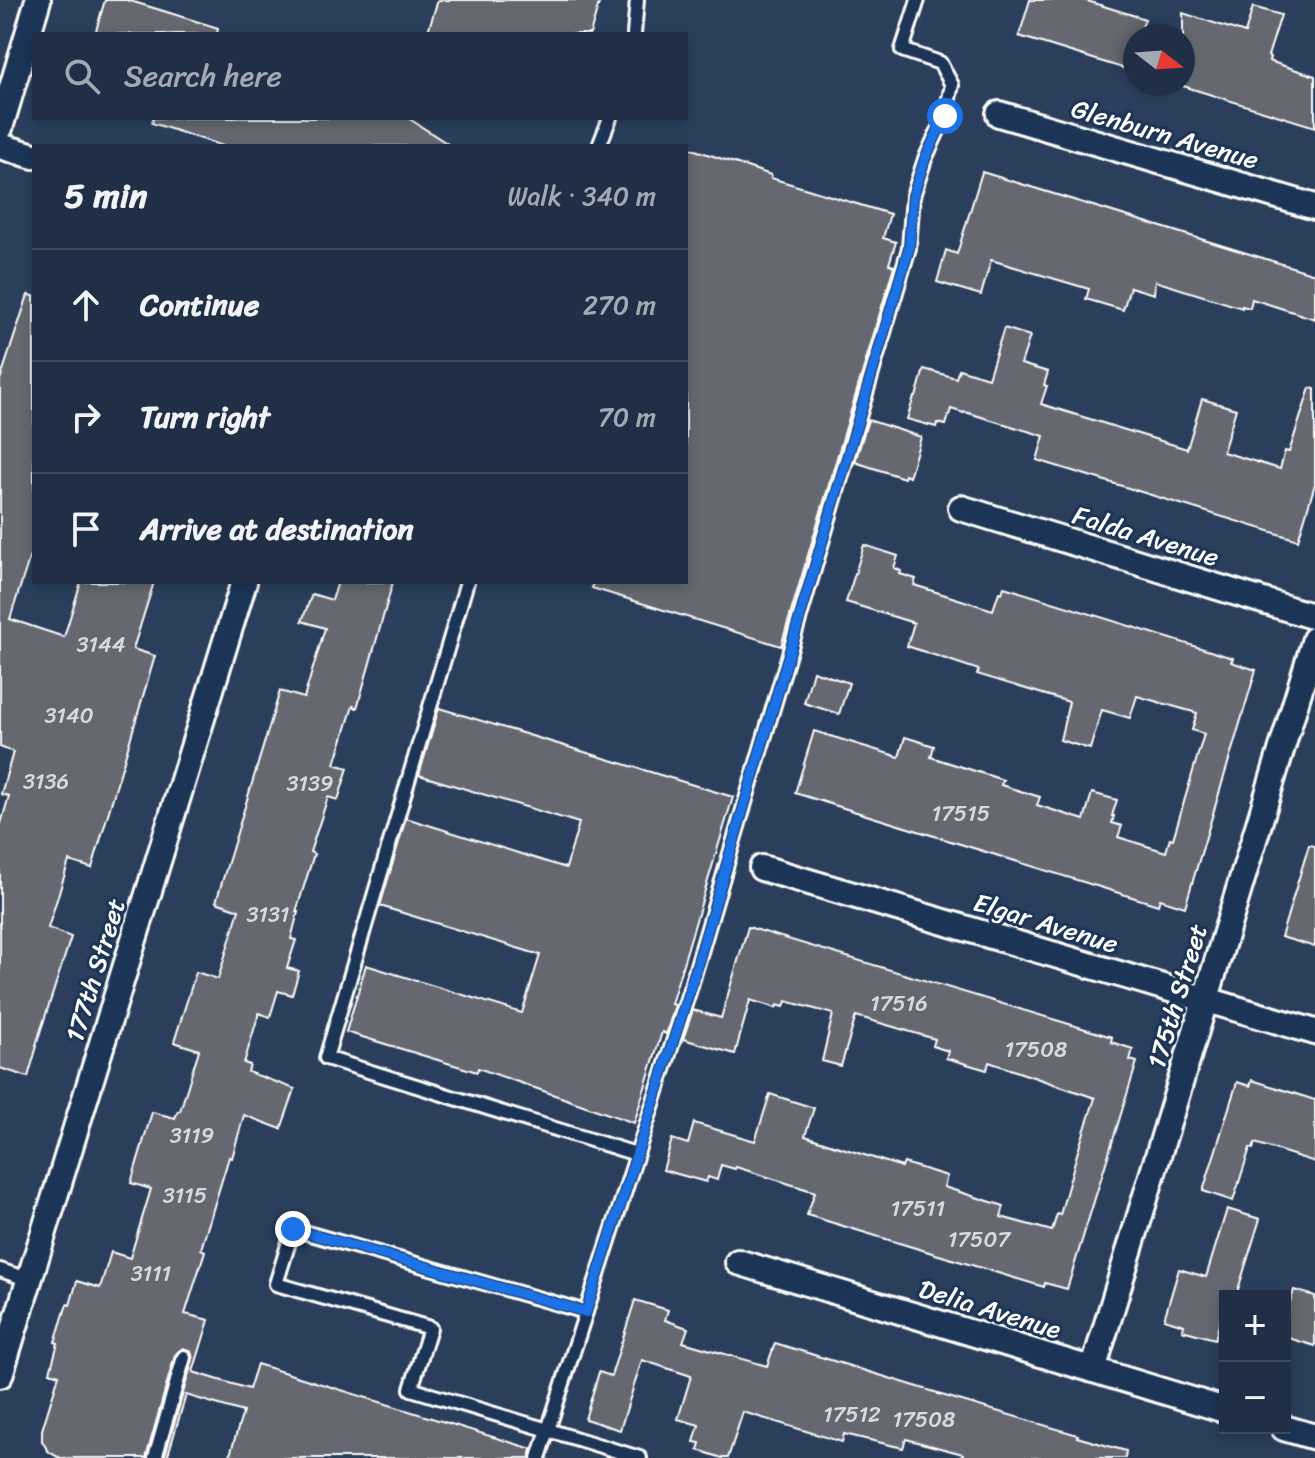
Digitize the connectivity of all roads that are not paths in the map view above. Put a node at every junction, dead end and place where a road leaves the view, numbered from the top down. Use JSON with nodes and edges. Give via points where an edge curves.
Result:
{"nodes":[{"id":1,"x":38,"y":0,"type":"edge"},
{"id":2,"x":637,"y":0,"type":"edge"},
{"id":3,"x":918,"y":0,"type":"edge"},
{"id":4,"x":634,"y":32,"type":"edge"},
{"id":5,"x":999,"y":114,"type":"dead end"},
{"id":6,"x":609,"y":120,"type":"edge"},
{"id":7,"x":0,"y":128,"type":"edge"},
{"id":8,"x":600,"y":144,"type":"edge"},
{"id":9,"x":0,"y":146,"type":"edge"},
{"id":10,"x":32,"y":155,"type":"edge"},
{"id":11,"x":1315,"y":207,"type":"edge"},
{"id":12,"x":961,"y":508,"type":"dead end"},
{"id":13,"x":243,"y":584,"type":"edge"},
{"id":14,"x":466,"y":584,"type":"edge"},
{"id":15,"x":1315,"y":617,"type":"edge"},
{"id":16,"x":1315,"y":639,"type":"edge"},
{"id":17,"x":762,"y":868,"type":"dead end"},
{"id":18,"x":1206,"y":1000,"type":"junction"},
{"id":19,"x":1315,"y":1032,"type":"edge"},
{"id":20,"x":636,"y":1154,"type":"junction"},
{"id":21,"x":738,"y":1262,"type":"dead end"},
{"id":22,"x":0,"y":1270,"type":"edge"},
{"id":23,"x":30,"y":1280,"type":"junction"},
{"id":24,"x":586,"y":1312,"type":"junction"},
{"id":25,"x":184,"y":1357,"type":"dead end"},
{"id":26,"x":1093,"y":1370,"type":"junction"},
{"id":27,"x":0,"y":1375,"type":"edge"},
{"id":28,"x":1219,"y":1408,"type":"edge"},
{"id":29,"x":548,"y":1430,"type":"junction"},
{"id":30,"x":1291,"y":1430,"type":"edge"},
{"id":31,"x":1315,"y":1437,"type":"edge"},
{"id":32,"x":155,"y":1458,"type":"edge"},
{"id":33,"x":539,"y":1458,"type":"edge"},
{"id":34,"x":640,"y":1458,"type":"edge"}],
"edges":[{"from":1,"to":7,"type":"street"},
{"from":2,"to":4,"type":"lane"},
{"from":3,"to":20,"type":"lane","via":[[902,50],[940,63],[952,85],[945,116],[913,196],[909,248],[690,989]]},
{"from":5,"to":11,"type":"street","name":"Glenburn Avenue"},
{"from":6,"to":8,"type":"lane"},
{"from":9,"to":10,"type":"street"},
{"from":12,"to":15,"type":"street","name":"Falda Avenue"},
{"from":13,"to":23,"type":"street","name":"177th Street"},
{"from":14,"to":20,"type":"lane","via":[[326,1058]]},
{"from":16,"to":18,"type":"street","name":"175th Street"},
{"from":17,"to":18,"type":"street","name":"Elgar Avenue"},
{"from":18,"to":19,"type":"street","name":"Elgar Avenue"},
{"from":18,"to":26,"type":"street","name":"175th Street"},
{"from":20,"to":24,"type":"lane"},
{"from":21,"to":26,"type":"street","name":"Delia Avenue"},
{"from":22,"to":23,"type":"lane"},
{"from":23,"to":27,"type":"street","name":"177th Street"},
{"from":24,"to":29,"type":"lane"},
{"from":24,"to":29,"type":"lane","via":[[293,1229],[276,1284],[430,1328],[411,1389]]},
{"from":25,"to":32,"type":"lane"},
{"from":26,"to":28,"type":"street","name":"Delia Avenue"},
{"from":29,"to":33,"type":"lane"},
{"from":29,"to":34,"type":"lane"},
{"from":30,"to":31,"type":"street"}]}
